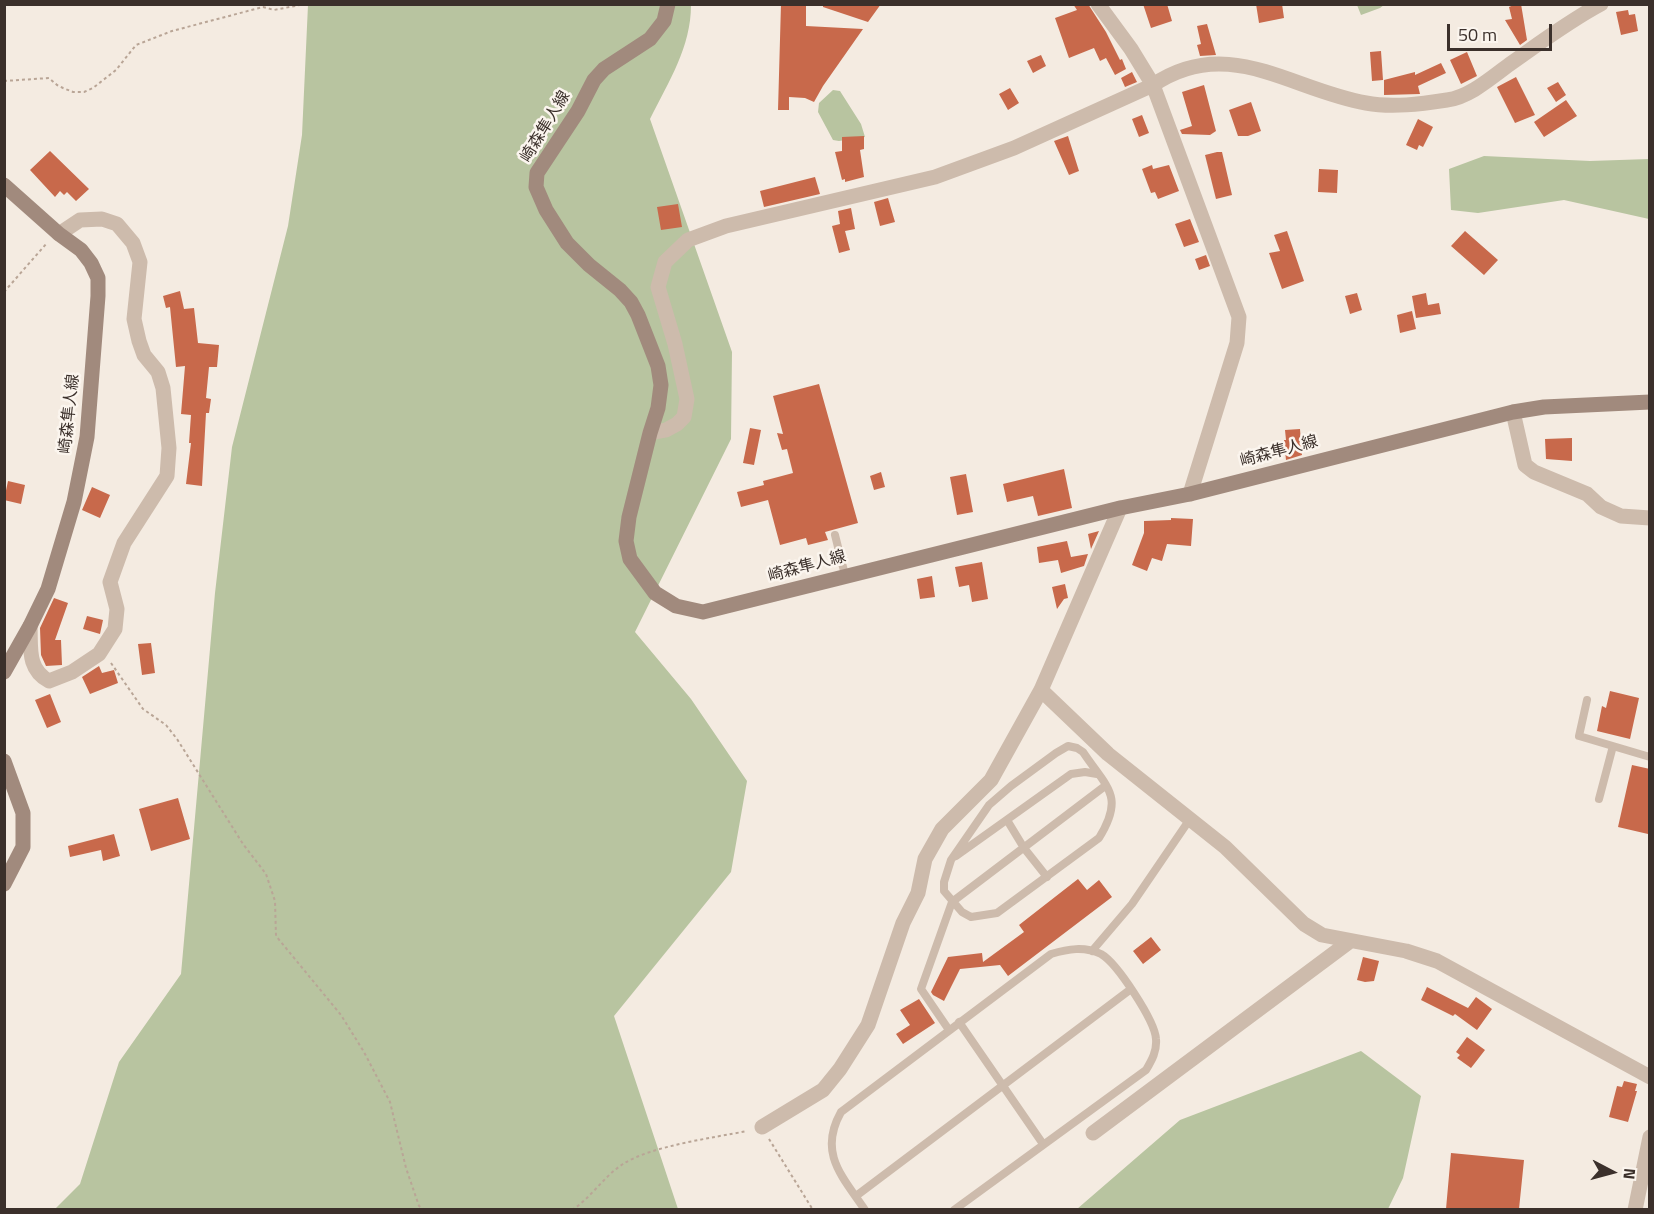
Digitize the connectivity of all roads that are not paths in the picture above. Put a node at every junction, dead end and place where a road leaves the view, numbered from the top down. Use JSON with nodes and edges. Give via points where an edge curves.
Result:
{"nodes":[{"id":1,"x":668,"y":4,"type":"edge"},
{"id":2,"x":1098,"y":4,"type":"edge"},
{"id":3,"x":1601,"y":4,"type":"edge"},
{"id":4,"x":1154,"y":85,"type":"junction"},
{"id":5,"x":4,"y":185,"type":"edge"},
{"id":6,"x":59,"y":234,"type":"junction"},
{"id":7,"x":1650,"y":402,"type":"edge"},
{"id":8,"x":1513,"y":412,"type":"junction"},
{"id":9,"x":650,"y":433,"type":"junction"},
{"id":10,"x":1190,"y":494,"type":"junction"},
{"id":11,"x":1120,"y":508,"type":"junction"},
{"id":12,"x":1650,"y":518,"type":"edge"},
{"id":13,"x":835,"y":535,"type":"dead end"},
{"id":14,"x":845,"y":575,"type":"junction"},
{"id":15,"x":30,"y":626,"type":"junction"},
{"id":16,"x":4,"y":672,"type":"edge"},
{"id":17,"x":1041,"y":690,"type":"junction"},
{"id":18,"x":1587,"y":700,"type":"dead end"},
{"id":19,"x":1613,"y":746,"type":"junction"},
{"id":20,"x":1650,"y":757,"type":"edge"},
{"id":21,"x":4,"y":760,"type":"edge"},
{"id":22,"x":1097,"y":774,"type":"junction"},
{"id":23,"x":1105,"y":786,"type":"junction"},
{"id":24,"x":1599,"y":799,"type":"dead end"},
{"id":25,"x":1190,"y":819,"type":"junction"},
{"id":26,"x":1007,"y":820,"type":"junction"},
{"id":27,"x":1024,"y":848,"type":"junction"},
{"id":28,"x":951,"y":860,"type":"junction"},
{"id":29,"x":1047,"y":876,"type":"junction"},
{"id":30,"x":4,"y":884,"type":"edge"},
{"id":31,"x":952,"y":902,"type":"junction"},
{"id":32,"x":1349,"y":942,"type":"junction"},
{"id":33,"x":1092,"y":951,"type":"junction"},
{"id":34,"x":1131,"y":989,"type":"junction"},
{"id":35,"x":959,"y":1022,"type":"junction"},
{"id":36,"x":949,"y":1030,"type":"junction"},
{"id":37,"x":1650,"y":1077,"type":"edge"},
{"id":38,"x":1003,"y":1086,"type":"junction"},
{"id":39,"x":762,"y":1127,"type":"road end"},
{"id":40,"x":1093,"y":1133,"type":"dead end"},
{"id":41,"x":1650,"y":1137,"type":"edge"},
{"id":42,"x":1044,"y":1144,"type":"junction"},
{"id":43,"x":856,"y":1196,"type":"junction"},
{"id":44,"x":865,"y":1209,"type":"edge"},
{"id":45,"x":954,"y":1209,"type":"edge"},
{"id":46,"x":1635,"y":1209,"type":"edge"}],
"edges":[{"from":1,"to":9,"type":"main road","name":"崎森隼人線","via":[[664,21],[650,39],[594,80],[537,173],[536,187],[567,243],[620,290],[638,315],[658,366],[661,385]]},
{"from":2,"to":4,"type":"street"},
{"from":3,"to":4,"type":"street","via":[[1451,100],[1387,106],[1364,103],[1257,68],[1229,63],[1198,65],[1170,73]]},
{"from":4,"to":9,"type":"street","via":[[1014,148],[935,177],[726,226],[688,240],[665,262],[658,287],[687,399],[684,417],[666,430]]},
{"from":4,"to":10,"type":"street","via":[[1239,317],[1237,343]]},
{"from":5,"to":6,"type":"main road","name":"崎森隼人線"},
{"from":6,"to":15,"type":"main road","name":"崎森隼人線","via":[[81,250],[98,278],[97,328],[82,467],[52,577]]},
{"from":6,"to":15,"type":"street","via":[[80,220],[102,219],[117,224],[133,243],[140,262],[134,319],[144,355],[158,372],[163,388],[169,448],[166,476],[124,543],[110,582],[117,609],[115,629],[99,654],[72,672],[49,681],[38,675],[31,658]]},
{"from":7,"to":8,"type":"main road","name":"崎森隼人線"},
{"from":8,"to":10,"type":"main road","name":"崎森隼人線"},
{"from":8,"to":12,"type":"street","via":[[1525,465],[1534,472],[1587,495],[1621,516]]},
{"from":9,"to":14,"type":"main road","name":"崎森隼人線","via":[[628,517],[626,541],[630,559],[655,593],[676,606],[703,612]]},
{"from":10,"to":11,"type":"main road","name":"崎森隼人線"},
{"from":11,"to":14,"type":"main road","name":"崎森隼人線"},
{"from":11,"to":17,"type":"street"},
{"from":13,"to":14,"type":"lane"},
{"from":15,"to":16,"type":"main road","name":"崎森隼人線"},
{"from":17,"to":25,"type":"street","via":[[1108,754]]},
{"from":17,"to":39,"type":"street","via":[[992,780],[942,829],[925,859],[918,893],[903,923],[873,1013],[840,1069],[822,1090]]},
{"from":18,"to":19,"type":"lane","via":[[1579,736]]},
{"from":19,"to":20,"type":"lane"},
{"from":19,"to":24,"type":"lane"},
{"from":21,"to":30,"type":"main road","via":[[23,813],[23,847]]},
{"from":22,"to":23,"type":"lane"},
{"from":22,"to":26,"type":"lane","via":[[1071,774]]},
{"from":22,"to":28,"type":"lane","via":[[1077,748],[1068,746],[1056,753],[989,805]]},
{"from":23,"to":27,"type":"lane"},
{"from":23,"to":29,"type":"lane","via":[[1113,808],[1100,838]]},
{"from":25,"to":32,"type":"street","via":[[1225,847],[1304,924],[1322,935]]},
{"from":25,"to":33,"type":"lane","via":[[1132,904]]},
{"from":26,"to":27,"type":"lane"},
{"from":26,"to":28,"type":"lane"},
{"from":27,"to":29,"type":"lane"},
{"from":27,"to":31,"type":"lane"},
{"from":28,"to":31,"type":"lane","via":[[944,891]]},
{"from":29,"to":31,"type":"lane","via":[[997,914],[971,917]]},
{"from":31,"to":36,"type":"lane","via":[[921,989]]},
{"from":32,"to":37,"type":"street","via":[[1406,951],[1437,961]]},
{"from":32,"to":40,"type":"street"},
{"from":33,"to":34,"type":"lane","via":[[1112,963]]},
{"from":33,"to":35,"type":"lane","via":[[1068,949],[1051,954]]},
{"from":34,"to":38,"type":"lane"},
{"from":34,"to":42,"type":"lane","via":[[1154,1028],[1154,1056],[1146,1070]]},
{"from":35,"to":36,"type":"lane"},
{"from":35,"to":38,"type":"lane"},
{"from":36,"to":43,"type":"lane","via":[[856,1098],[833,1126],[831,1153]]},
{"from":38,"to":42,"type":"lane"},
{"from":38,"to":43,"type":"lane"},
{"from":41,"to":46,"type":"street"},
{"from":42,"to":45,"type":"lane"},
{"from":43,"to":44,"type":"lane"}]}
